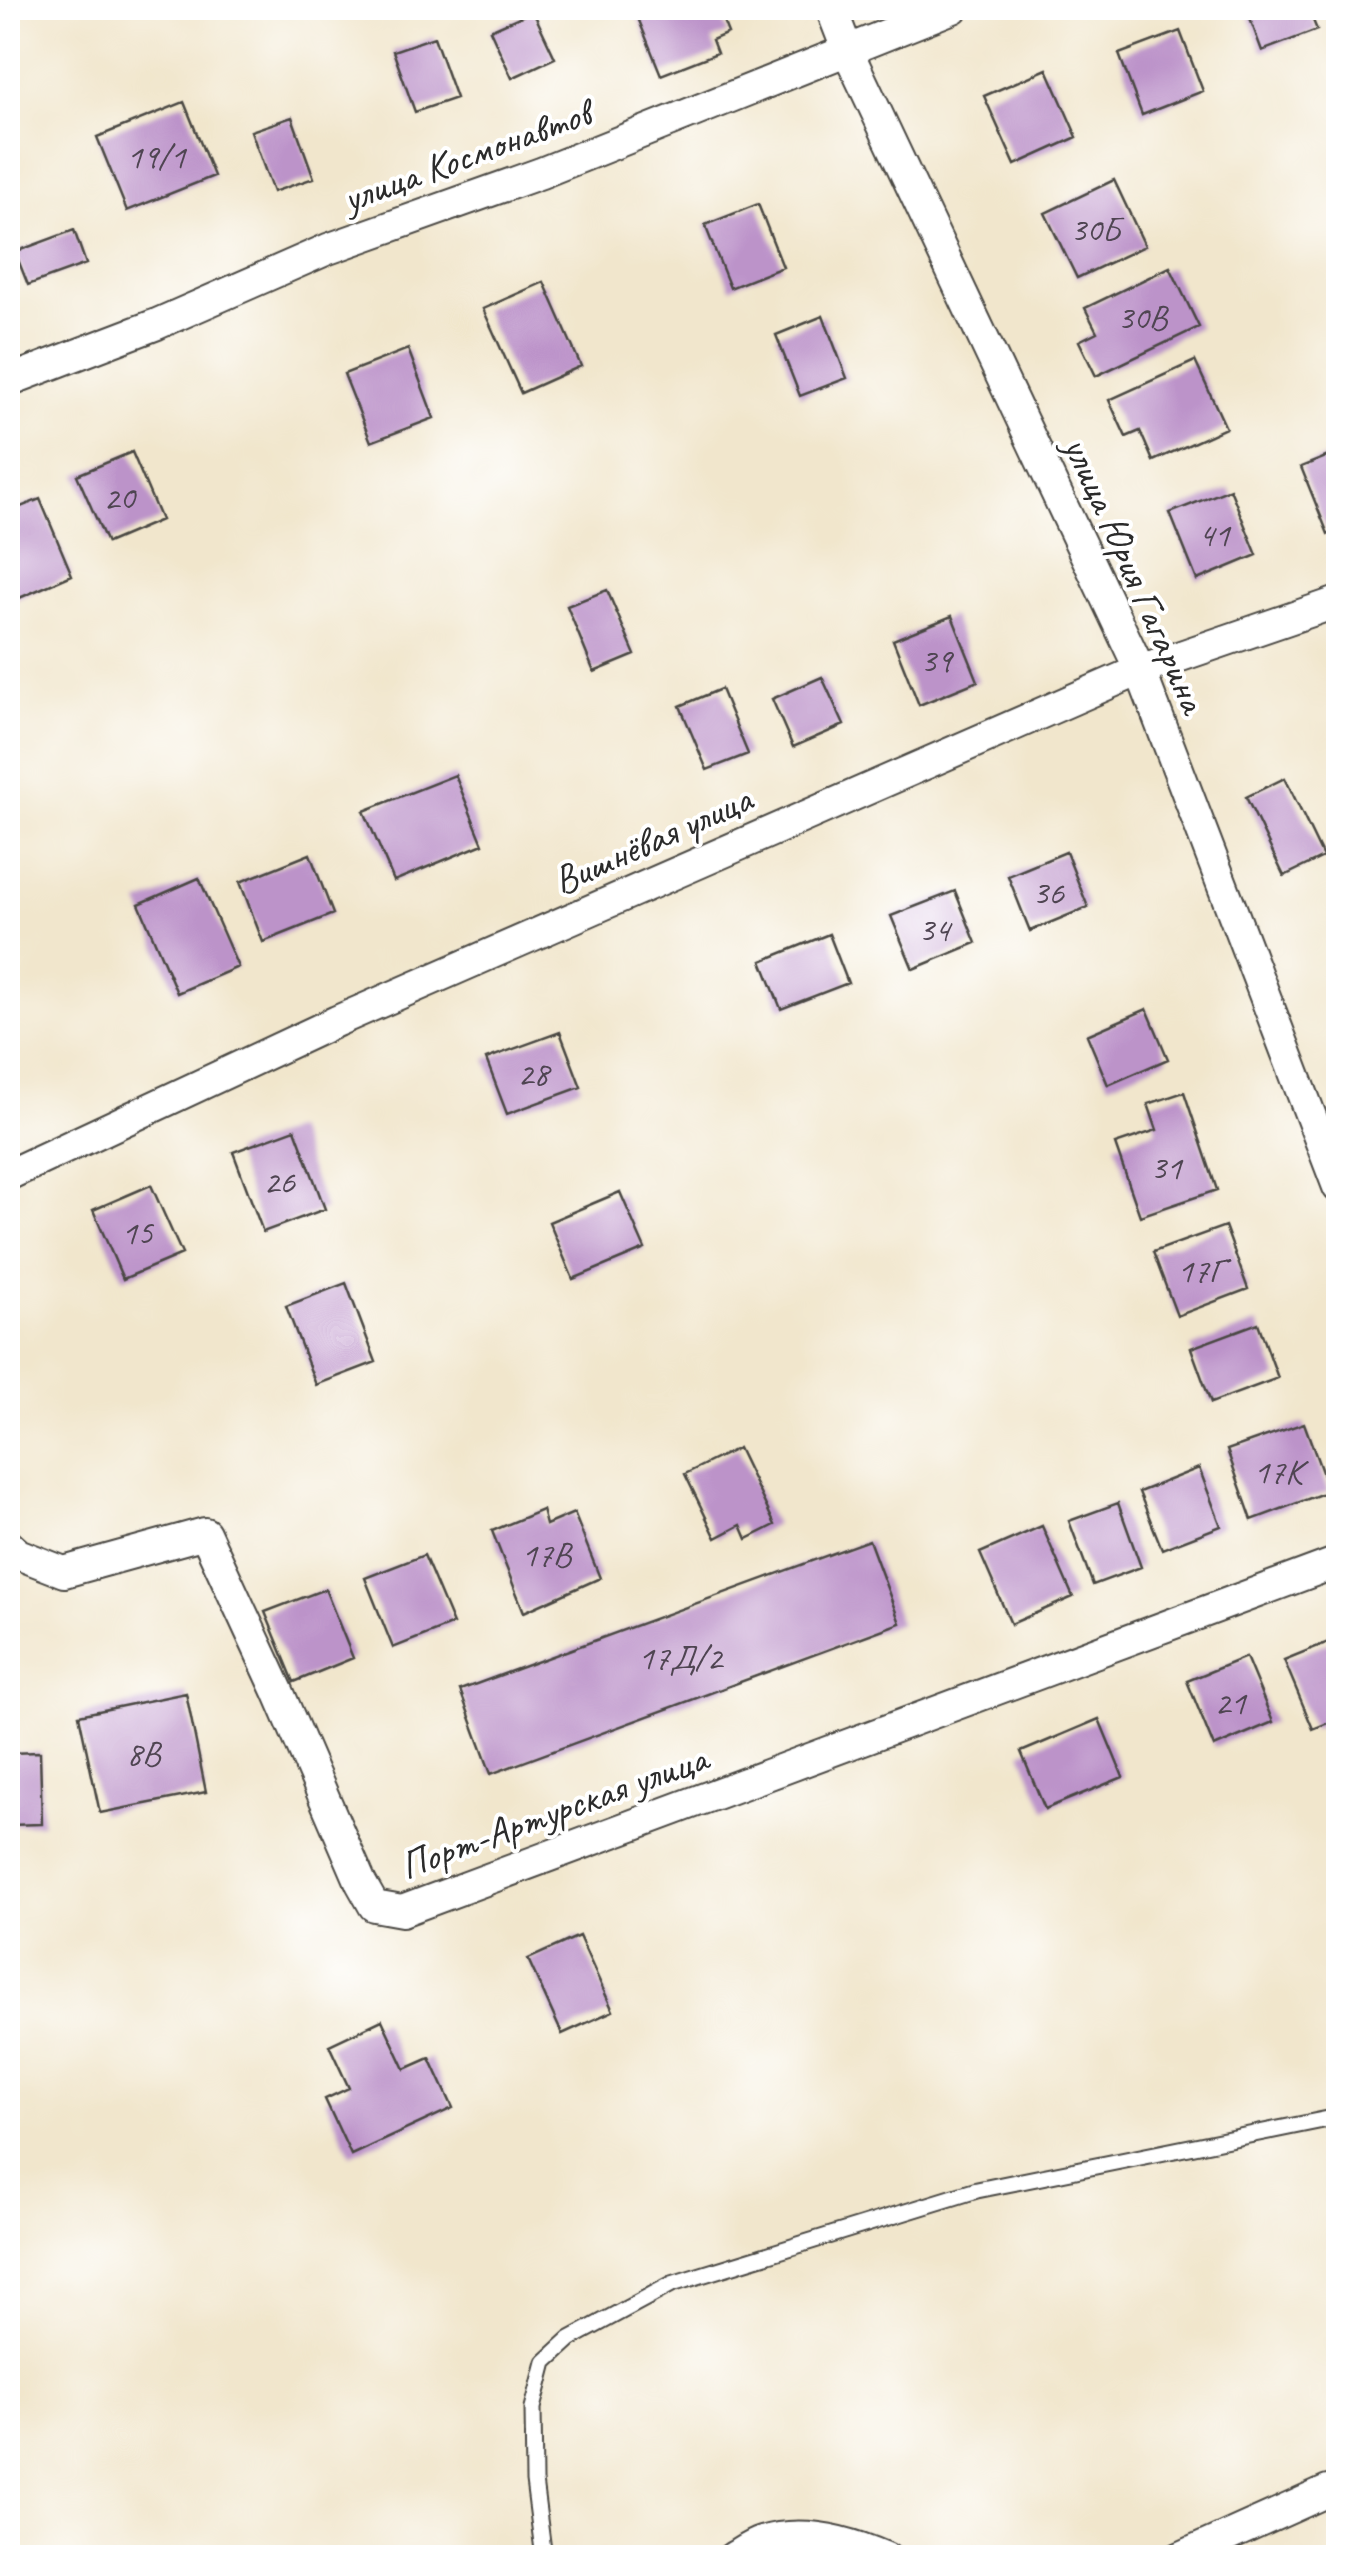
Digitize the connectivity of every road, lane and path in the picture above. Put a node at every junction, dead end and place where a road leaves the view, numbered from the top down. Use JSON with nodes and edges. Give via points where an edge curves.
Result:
{"nodes":[{"id":1,"x":832,"y":8,"type":"edge"},
{"id":2,"x":953,"y":8,"type":"edge"},
{"id":3,"x":848,"y":52,"type":"junction"},
{"id":4,"x":8,"y":380,"type":"edge"},
{"id":5,"x":1338,"y":602,"type":"edge"},
{"id":6,"x":1140,"y":670,"type":"junction"},
{"id":7,"x":8,"y":1175,"type":"edge"},
{"id":8,"x":1338,"y":1187,"type":"edge"},
{"id":9,"x":8,"y":1545,"type":"edge"},
{"id":10,"x":1338,"y":1562,"type":"edge"},
{"id":11,"x":1338,"y":2117,"type":"edge"},
{"id":12,"x":1328,"y":2491,"type":"dead end"},
{"id":13,"x":544,"y":2558,"type":"edge"},
{"id":14,"x":732,"y":2558,"type":"edge"},
{"id":15,"x":886,"y":2558,"type":"edge"},
{"id":16,"x":1179,"y":2558,"type":"edge"}],
"edges":[{"from":1,"to":3,"type":"street","name":"улица Юрия Гагарина"},
{"from":2,"to":3,"type":"street","name":"улица Космонавтов"},
{"from":3,"to":4,"type":"street","name":"улица Космонавтов","via":[[328,249]]},
{"from":3,"to":6,"type":"street","name":"улица Юрия Гагарина"},
{"from":5,"to":6,"type":"street","name":"Вишнёвая улица"},
{"from":6,"to":7,"type":"street","name":"Вишнёвая улица","via":[[337,1020]]},
{"from":6,"to":8,"type":"street","name":"улица Юрия Гагарина"},
{"from":9,"to":10,"type":"street","name":"Порт-Артурская улица","via":[[64,1572],[205,1533],[361,1883],[374,1906],[402,1911]]},
{"from":11,"to":13,"type":"lane","via":[[978,2190],[672,2284],[570,2339],[545,2362],[533,2408]]},
{"from":12,"to":16,"type":"street"},
{"from":14,"to":15,"type":"street","via":[[762,2542],[810,2536]]}]}
